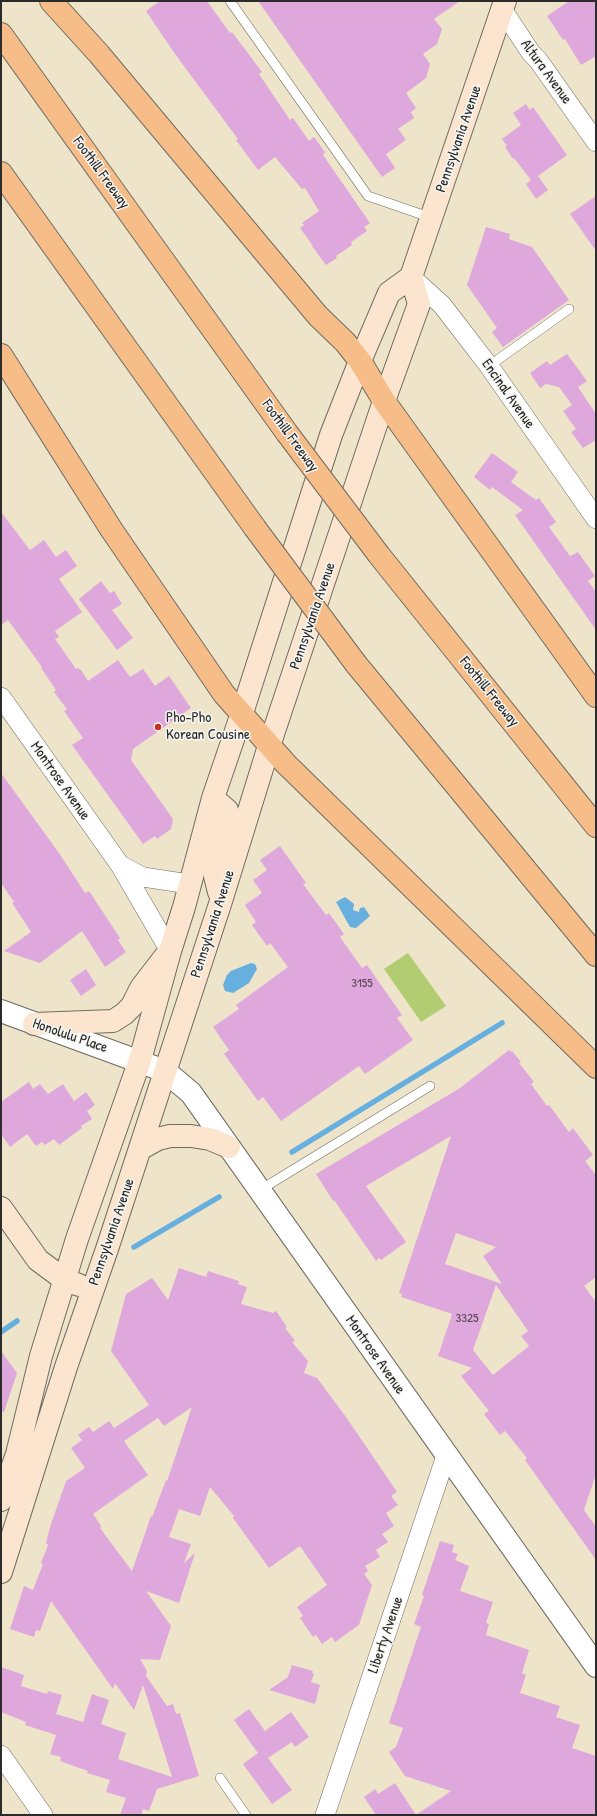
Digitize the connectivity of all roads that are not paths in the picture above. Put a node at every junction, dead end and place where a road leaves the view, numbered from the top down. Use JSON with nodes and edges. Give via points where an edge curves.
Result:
{"nodes":[{"id":1,"x":52,"y":1,"type":"edge"},
{"id":2,"x":230,"y":1,"type":"edge"},
{"id":3,"x":502,"y":4,"type":"edge"},
{"id":4,"x":1,"y":34,"type":"edge"},
{"id":5,"x":596,"y":142,"type":"edge"},
{"id":6,"x":1,"y":173,"type":"edge"},
{"id":7,"x":432,"y":218,"type":"junction"},
{"id":8,"x":411,"y":276,"type":"junction"},
{"id":9,"x":569,"y":308,"type":"dead end"},
{"id":10,"x":1,"y":355,"type":"edge"},
{"id":11,"x":360,"y":361,"type":"junction"},
{"id":12,"x":489,"y":366,"type":"junction"},
{"id":13,"x":384,"y":401,"type":"junction"},
{"id":14,"x":596,"y":519,"type":"edge"},
{"id":15,"x":596,"y":696,"type":"edge"},
{"id":16,"x":1,"y":697,"type":"edge"},
{"id":17,"x":242,"y":713,"type":"junction"},
{"id":18,"x":269,"y":746,"type":"junction"},
{"id":19,"x":213,"y":798,"type":"junction"},
{"id":20,"x":596,"y":826,"type":"edge"},
{"id":21,"x":120,"y":865,"type":"junction"},
{"id":22,"x":190,"y":884,"type":"junction"},
{"id":23,"x":221,"y":901,"type":"junction"},
{"id":24,"x":170,"y":951,"type":"junction"},
{"id":25,"x":596,"y":954,"type":"edge"},
{"id":26,"x":1,"y":1011,"type":"edge"},
{"id":27,"x":34,"y":1024,"type":"junction"},
{"id":28,"x":140,"y":1060,"type":"junction"},
{"id":29,"x":596,"y":1067,"type":"edge"},
{"id":30,"x":165,"y":1071,"type":"junction"},
{"id":31,"x":430,"y":1086,"type":"dead end"},
{"id":32,"x":229,"y":1147,"type":"junction"},
{"id":33,"x":140,"y":1148,"type":"junction"},
{"id":34,"x":260,"y":1190,"type":"junction"},
{"id":35,"x":1,"y":1208,"type":"edge"},
{"id":36,"x":65,"y":1280,"type":"junction"},
{"id":37,"x":93,"y":1290,"type":"junction"},
{"id":38,"x":446,"y":1456,"type":"junction"},
{"id":39,"x":1,"y":1500,"type":"edge"},
{"id":40,"x":1,"y":1572,"type":"edge"},
{"id":41,"x":596,"y":1666,"type":"edge"},
{"id":42,"x":1,"y":1755,"type":"edge"},
{"id":43,"x":220,"y":1778,"type":"dead end"},
{"id":44,"x":43,"y":1815,"type":"edge"},
{"id":45,"x":246,"y":1815,"type":"edge"},
{"id":46,"x":325,"y":1815,"type":"edge"}],
"edges":[{"from":1,"to":11,"type":"highway","via":[[318,316]]},
{"from":2,"to":7,"type":"lane","via":[[368,196]]},
{"from":3,"to":5,"type":"street","name":"Altura Avenue","via":[[531,53]]},
{"from":3,"to":7,"type":"main road","name":"Pennsylvania Avenue"},
{"from":4,"to":20,"type":"highway","name":"Foothill Freeway","bridge":true,"via":[[287,433],[379,555]]},
{"from":6,"to":25,"type":"highway","bridge":true,"via":[[255,528],[356,664]]},
{"from":7,"to":8,"type":"main road","name":"Pennsylvania Avenue"},
{"from":8,"to":11,"type":"main road","name":"Pennsylvania Avenue","via":[[389,293]]},
{"from":8,"to":12,"type":"street","name":"Encinal Avenue","via":[[442,305]]},
{"from":8,"to":13,"type":"main road","name":"Pennsylvania Avenue","via":[[419,304]]},
{"from":9,"to":12,"type":"lane"},
{"from":10,"to":17,"type":"highway","via":[[111,529],[224,694]]},
{"from":11,"to":13,"type":"highway"},
{"from":11,"to":17,"type":"main road","name":"Pennsylvania Avenue","via":[[331,435]]},
{"from":12,"to":14,"type":"street","name":"Encinal Avenue"},
{"from":13,"to":15,"type":"highway"},
{"from":13,"to":18,"type":"main road","name":"Pennsylvania Avenue"},
{"from":16,"to":21,"type":"street","name":"Montrose Avenue"},
{"from":17,"to":18,"type":"highway"},
{"from":17,"to":19,"type":"main road","name":"Pennsylvania Avenue"},
{"from":18,"to":23,"type":"main road","name":"Pennsylvania Avenue"},
{"from":18,"to":29,"type":"highway"},
{"from":19,"to":22,"type":"main road","name":"Pennsylvania Avenue"},
{"from":19,"to":23,"type":"main road","via":[[227,810],[228,819],[217,858],[215,876]]},
{"from":21,"to":22,"type":"street","name":"Montrose Avenue","via":[[143,877]]},
{"from":21,"to":24,"type":"street","name":"Montrose Avenue"},
{"from":22,"to":24,"type":"main road","name":"Pennsylvania Avenue"},
{"from":23,"to":30,"type":"main road","name":"Pennsylvania Avenue"},
{"from":24,"to":27,"type":"main road","via":[[141,988],[132,1006],[112,1021]]},
{"from":24,"to":28,"type":"main road","name":"Pennsylvania Avenue"},
{"from":26,"to":27,"type":"street","name":"Honolulu Place"},
{"from":27,"to":28,"type":"street","name":"Honolulu Place"},
{"from":28,"to":30,"type":"street","name":"Montrose Avenue"},
{"from":28,"to":36,"type":"main road","name":"Pennsylvania Avenue"},
{"from":30,"to":32,"type":"street","name":"Montrose Avenue","via":[[191,1093]]},
{"from":30,"to":33,"type":"main road","name":"Pennsylvania Avenue"},
{"from":31,"to":34,"type":"lane"},
{"from":32,"to":33,"type":"main road","via":[[210,1139],[170,1136]]},
{"from":32,"to":34,"type":"street","name":"Montrose Avenue"},
{"from":33,"to":37,"type":"main road","name":"Pennsylvania Avenue"},
{"from":34,"to":38,"type":"street","name":"Montrose Avenue"},
{"from":35,"to":36,"type":"main road","via":[[38,1260]]},
{"from":36,"to":37,"type":"main road"},
{"from":36,"to":39,"type":"main road","name":"Pennsylvania Avenue","via":[[41,1356],[17,1454]]},
{"from":37,"to":40,"type":"main road","name":"Pennsylvania Avenue"},
{"from":38,"to":41,"type":"street","name":"Montrose Avenue"},
{"from":38,"to":46,"type":"street","name":"Liberty Avenue"},
{"from":42,"to":44,"type":"street"},
{"from":43,"to":45,"type":"lane"}]}
